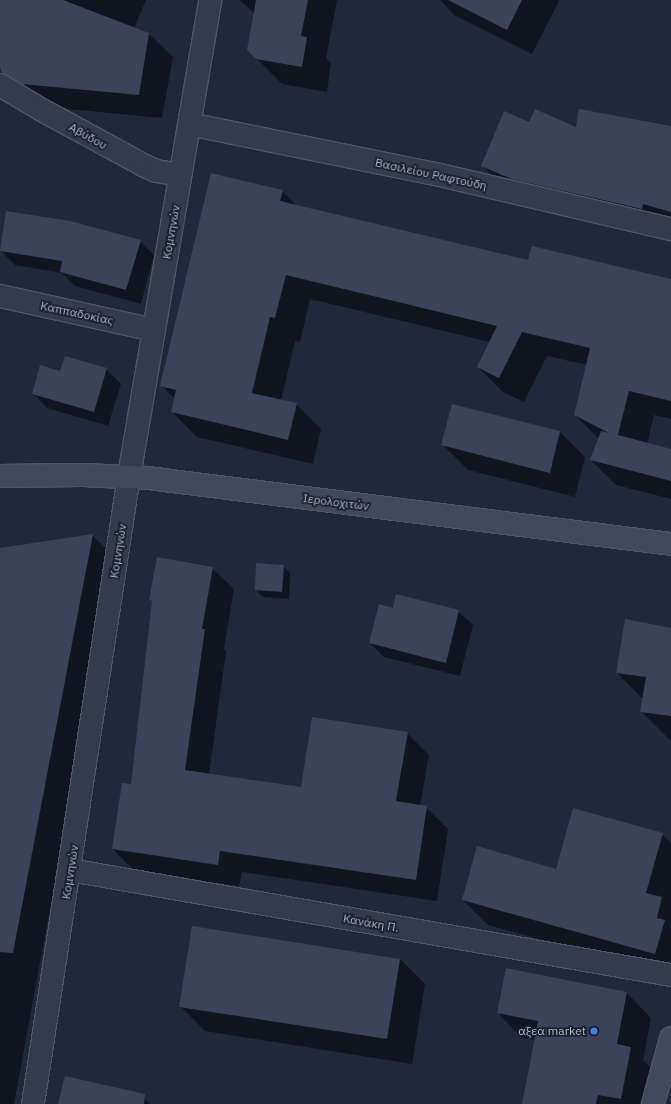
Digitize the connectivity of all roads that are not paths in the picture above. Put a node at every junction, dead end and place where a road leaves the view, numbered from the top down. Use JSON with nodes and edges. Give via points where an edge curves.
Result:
{"nodes":[{"id":1,"x":210,"y":0,"type":"edge"},
{"id":2,"x":0,"y":85,"type":"edge"},
{"id":3,"x":189,"y":124,"type":"junction"},
{"id":4,"x":180,"y":175,"type":"junction"},
{"id":5,"x":671,"y":230,"type":"edge"},
{"id":6,"x":0,"y":296,"type":"edge"},
{"id":7,"x":153,"y":330,"type":"junction"},
{"id":8,"x":0,"y":476,"type":"edge"},
{"id":9,"x":129,"y":476,"type":"junction"},
{"id":10,"x":671,"y":544,"type":"edge"},
{"id":11,"x":70,"y":870,"type":"junction"},
{"id":12,"x":671,"y":975,"type":"edge"},
{"id":13,"x":671,"y":1038,"type":"edge"},
{"id":14,"x":667,"y":1067,"type":"edge"},
{"id":15,"x":33,"y":1104,"type":"edge"},
{"id":16,"x":653,"y":1104,"type":"edge"}],
"edges":[{"from":1,"to":3,"type":"street","name":"Κομνηνών"},
{"from":2,"to":4,"type":"street","name":"Αβύδου","via":[[145,166],[156,171]]},
{"from":3,"to":4,"type":"street","name":"Κομνηνών"},
{"from":3,"to":5,"type":"street","name":"Βασιλείου Ραφτούδη","via":[[440,175]]},
{"from":4,"to":7,"type":"street","name":"Κομνηνών"},
{"from":6,"to":7,"type":"street","name":"Καππαδοκίας"},
{"from":7,"to":9,"type":"street","name":"Κομνηνών"},
{"from":8,"to":9,"type":"street","name":"Ιερολοχιτών"},
{"from":9,"to":10,"type":"street","name":"Ιερολοχιτών"},
{"from":9,"to":11,"type":"street","name":"Κομνηνών"},
{"from":11,"to":12,"type":"street","name":"Κανάκη Π."},
{"from":11,"to":15,"type":"street","name":"Κομνηνών"},
{"from":13,"to":14,"type":"street"},
{"from":14,"to":16,"type":"street"}]}
